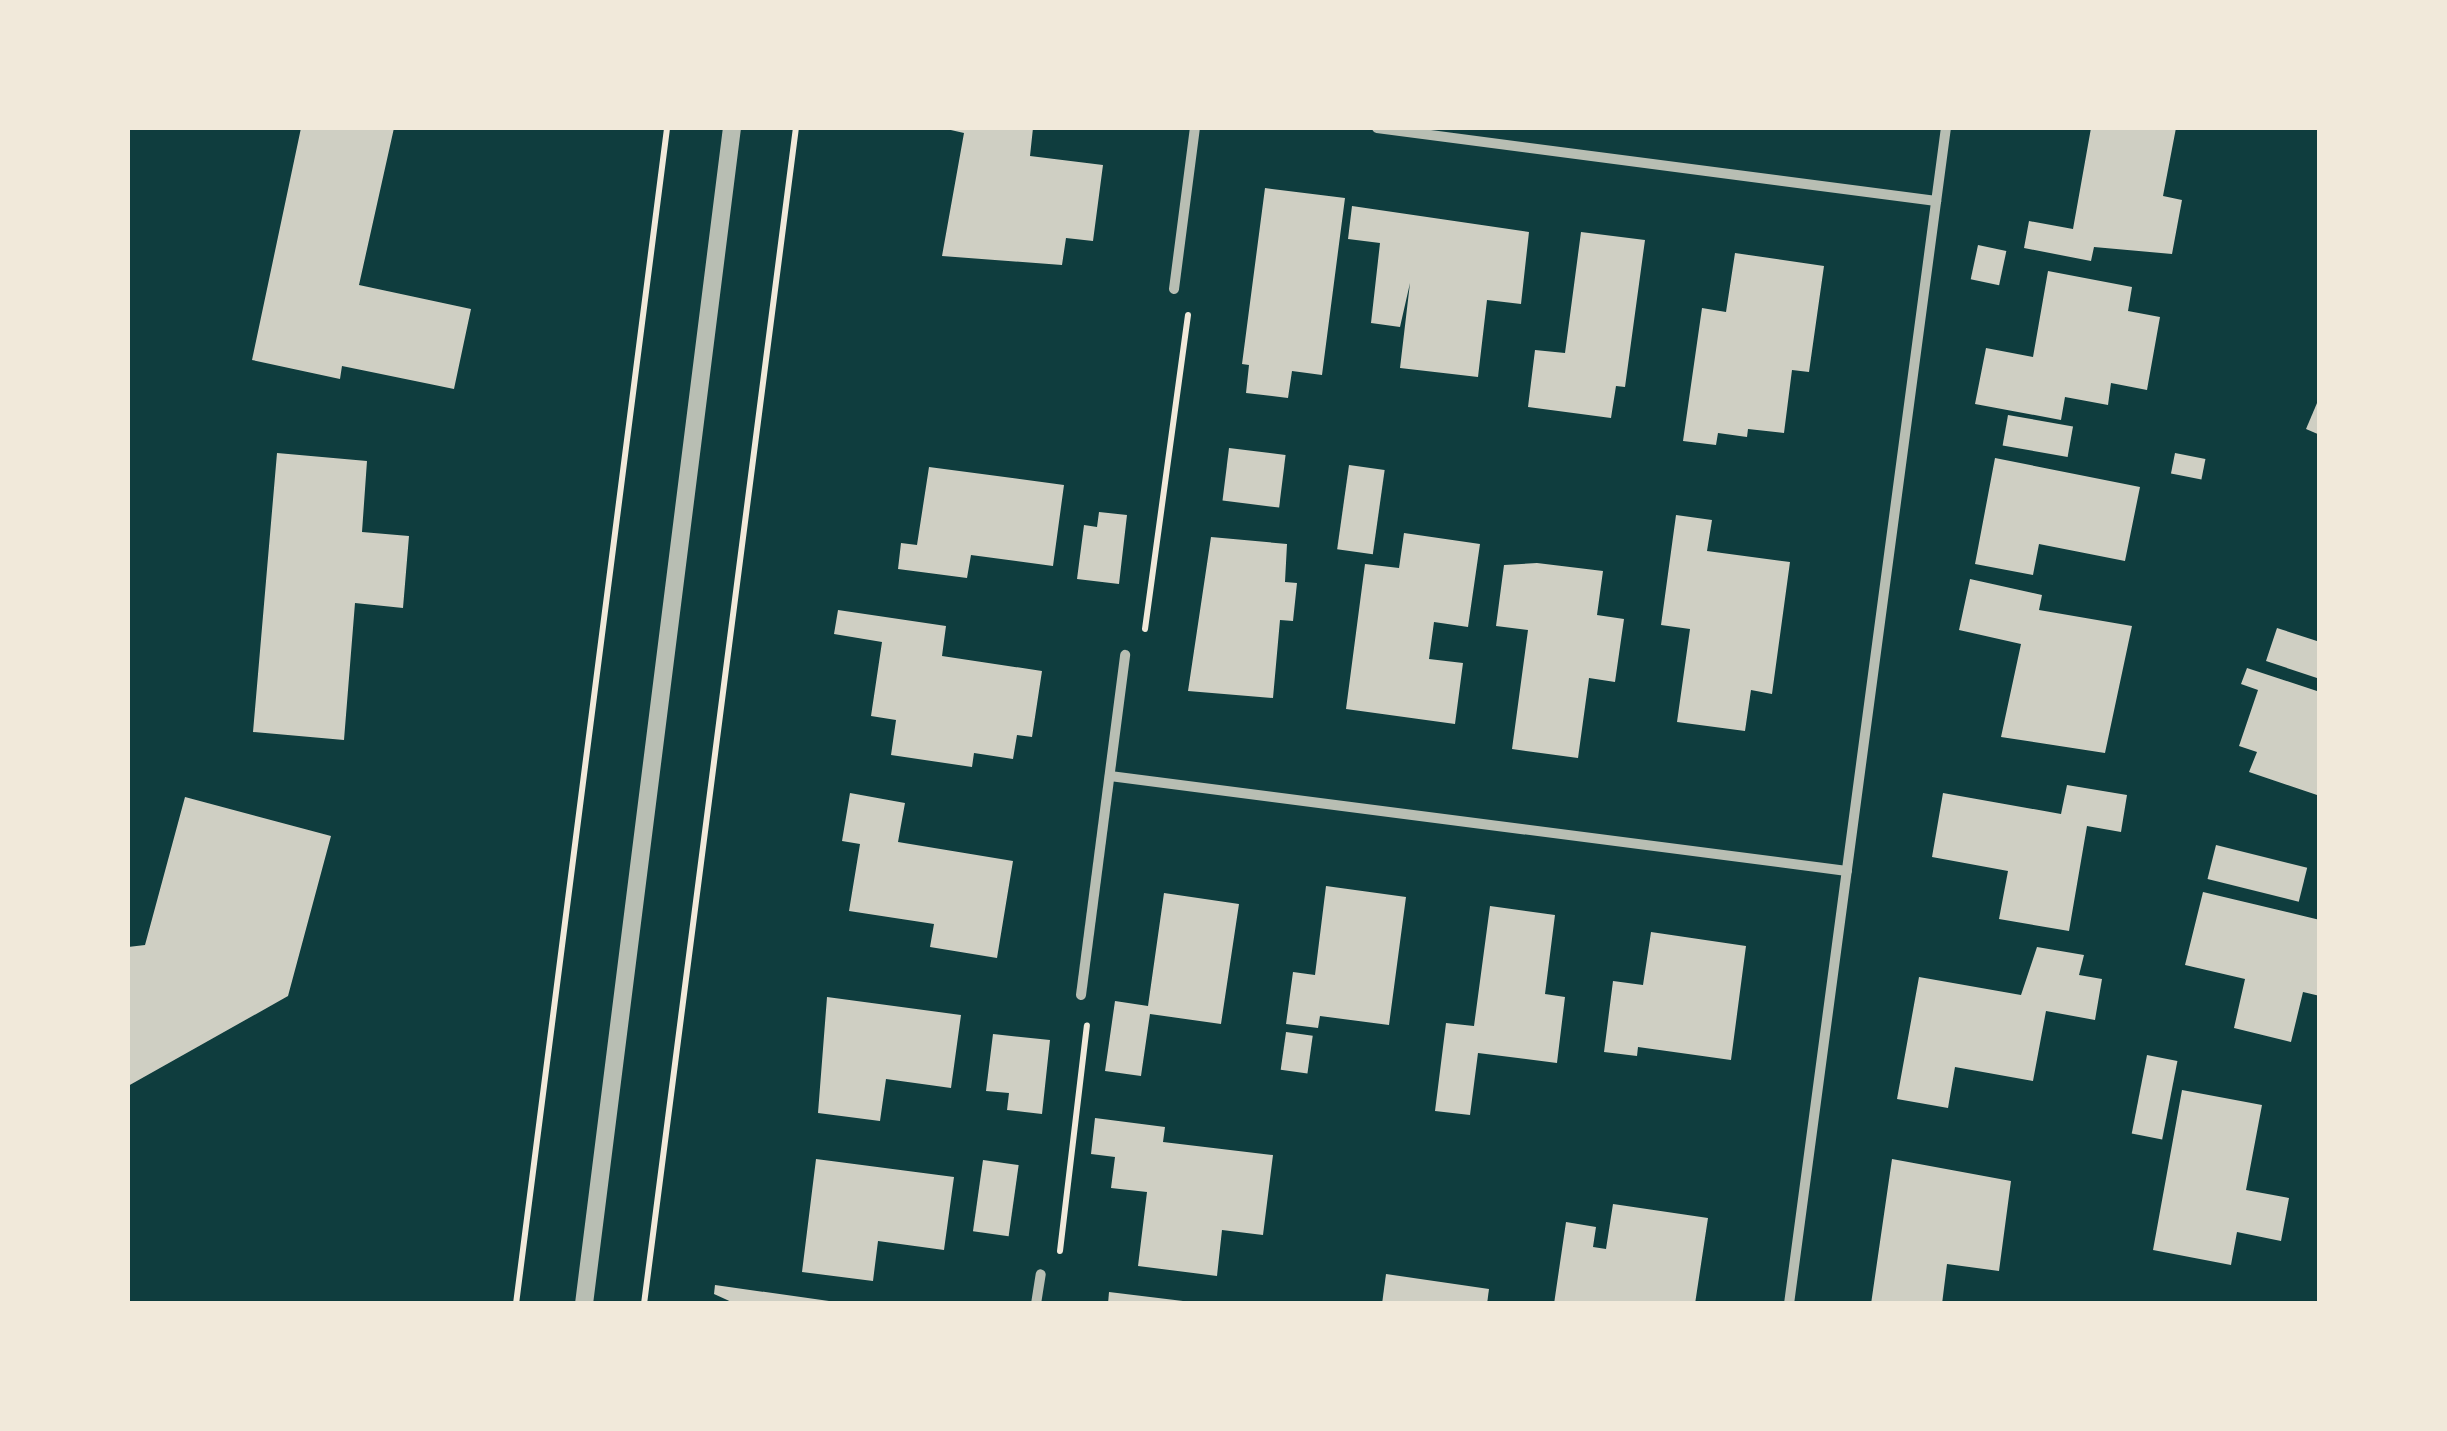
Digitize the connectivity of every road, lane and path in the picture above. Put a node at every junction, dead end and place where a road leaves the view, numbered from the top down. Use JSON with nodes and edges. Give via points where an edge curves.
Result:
{"nodes":[{"id":1,"x":667,"y":128,"type":"edge"},
{"id":2,"x":732,"y":128,"type":"edge"},
{"id":3,"x":796,"y":128,"type":"edge"},
{"id":4,"x":1195,"y":128,"type":"edge"},
{"id":5,"x":1377,"y":128,"type":"edge"},
{"id":6,"x":1946,"y":128,"type":"edge"},
{"id":7,"x":1936,"y":202,"type":"junction"},
{"id":8,"x":1174,"y":289,"type":"joint"},
{"id":9,"x":1125,"y":655,"type":"joint"},
{"id":10,"x":1110,"y":776,"type":"junction"},
{"id":11,"x":1847,"y":870,"type":"junction"},
{"id":12,"x":1081,"y":995,"type":"joint"},
{"id":13,"x":1040,"y":1274,"type":"joint"},
{"id":14,"x":516,"y":1304,"type":"edge"},
{"id":15,"x":584,"y":1304,"type":"edge"},
{"id":16,"x":644,"y":1304,"type":"edge"},
{"id":17,"x":1036,"y":1304,"type":"edge"},
{"id":18,"x":1788,"y":1304,"type":"edge"}],
"edges":[{"from":1,"to":14,"type":"path"},
{"from":2,"to":15,"type":"street"},
{"from":3,"to":16,"type":"path"},
{"from":4,"to":8,"type":"street"},
{"from":5,"to":7,"type":"street"},
{"from":6,"to":7,"type":"street"},
{"from":7,"to":11,"type":"street"},
{"from":8,"to":9,"type":"path","via":[[1189,308],[1144,637]]},
{"from":9,"to":10,"type":"street"},
{"from":10,"to":11,"type":"street"},
{"from":10,"to":12,"type":"street"},
{"from":11,"to":18,"type":"street"},
{"from":12,"to":13,"type":"path","via":[[1088,1032],[1059,1258]]},
{"from":13,"to":17,"type":"street"}]}
